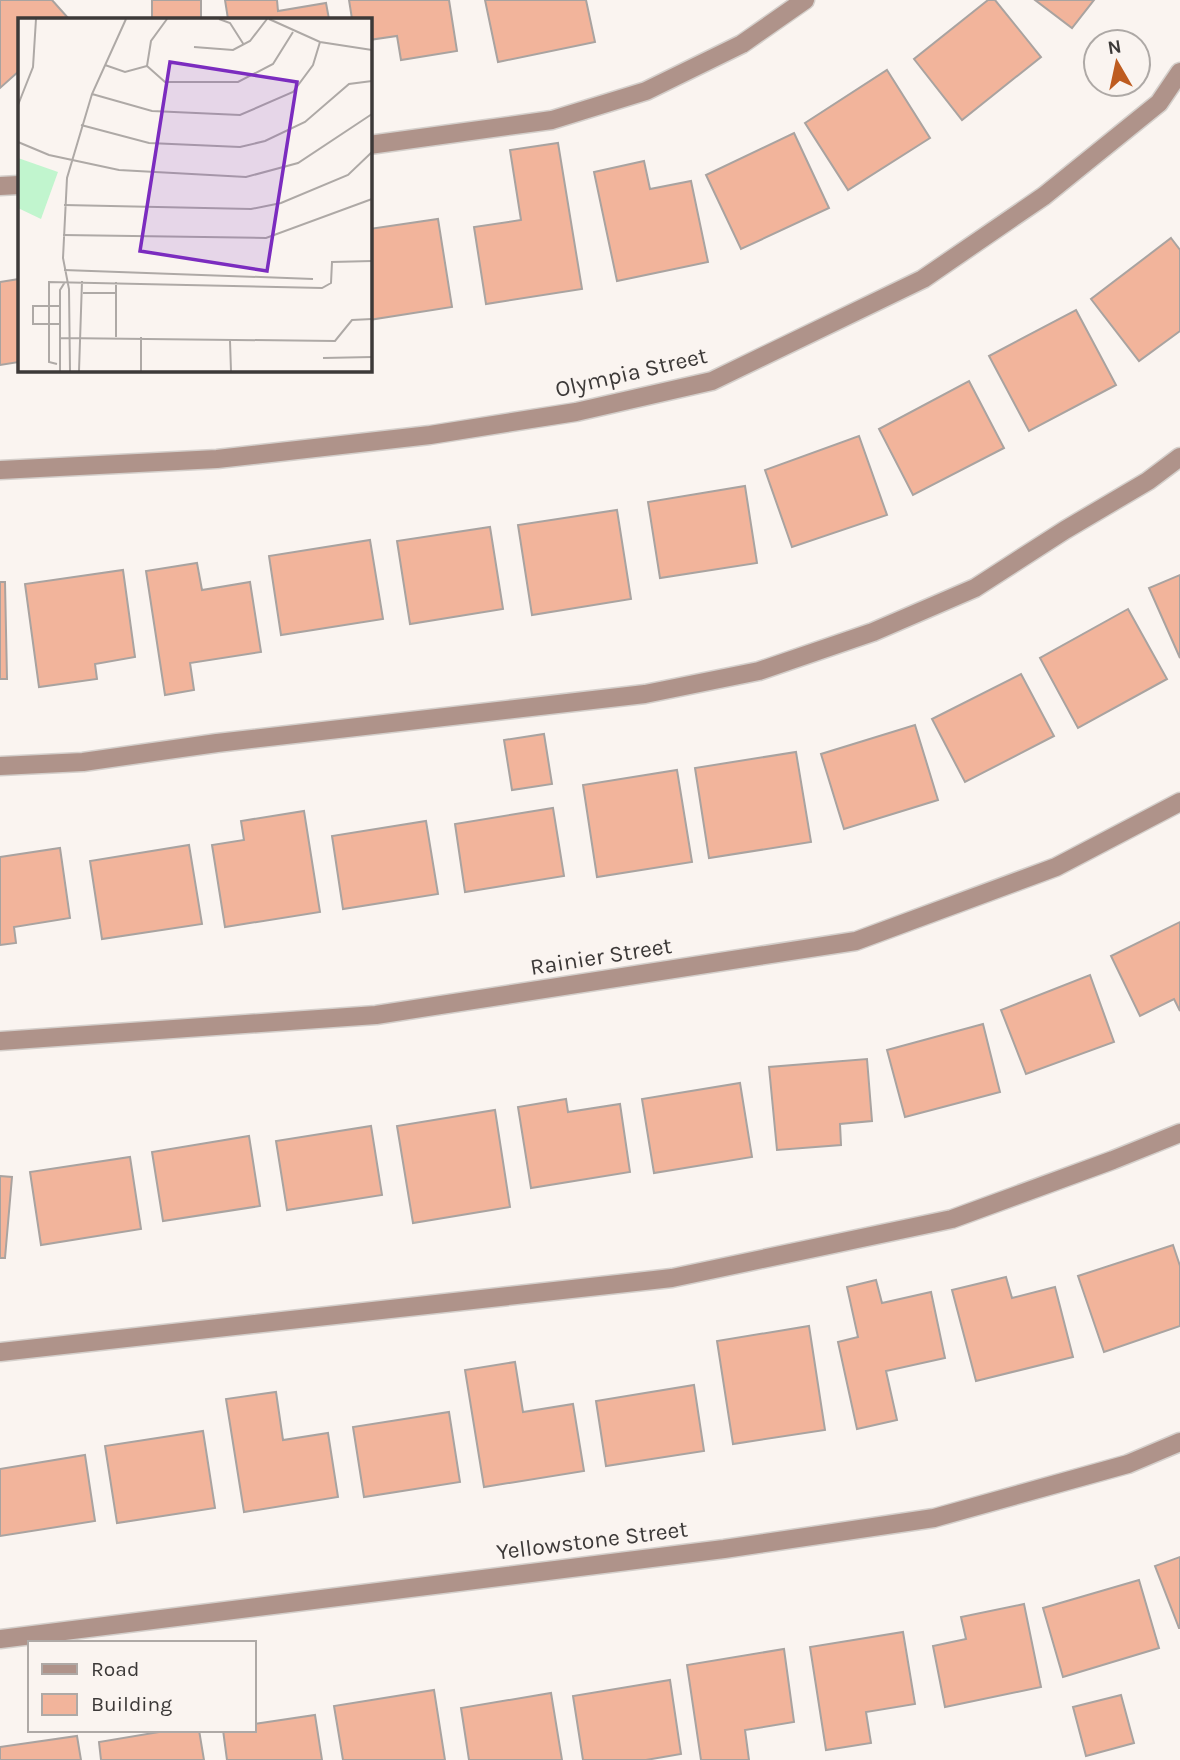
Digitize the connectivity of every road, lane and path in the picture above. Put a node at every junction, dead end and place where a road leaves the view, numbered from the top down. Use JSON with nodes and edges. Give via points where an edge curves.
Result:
{"nodes":[{"id":1,"x":804,"y":0,"type":"edge"},
{"id":2,"x":1180,"y":72,"type":"edge"},
{"id":3,"x":371,"y":145,"type":"edge"},
{"id":4,"x":18,"y":185,"type":"edge"},
{"id":5,"x":0,"y":186,"type":"edge"},
{"id":6,"x":1180,"y":457,"type":"edge"},
{"id":7,"x":0,"y":470,"type":"edge"},
{"id":8,"x":0,"y":766,"type":"edge"},
{"id":9,"x":1180,"y":802,"type":"edge"},
{"id":10,"x":0,"y":1041,"type":"edge"},
{"id":11,"x":1180,"y":1133,"type":"edge"},
{"id":12,"x":0,"y":1352,"type":"edge"},
{"id":13,"x":1180,"y":1442,"type":"edge"},
{"id":14,"x":0,"y":1639,"type":"edge"}],
"edges":[{"from":1,"to":3,"type":"street","via":[[742,44],[646,91],[552,120]]},
{"from":2,"to":7,"type":"street","name":"Olympia Street","via":[[1159,103],[1044,195],[923,279],[712,381],[576,412],[430,435],[217,459]]},
{"from":4,"to":5,"type":"street"},
{"from":6,"to":8,"type":"street","via":[[975,587],[873,632],[759,671],[645,694],[83,762]]},
{"from":9,"to":10,"type":"street","name":"Rainier Street","via":[[1056,867],[856,941],[376,1015]]},
{"from":11,"to":12,"type":"street","via":[[952,1219],[672,1278]]},
{"from":13,"to":14,"type":"street","name":"Yellowstone Street","via":[[1128,1464],[934,1518],[724,1549]]}]}
